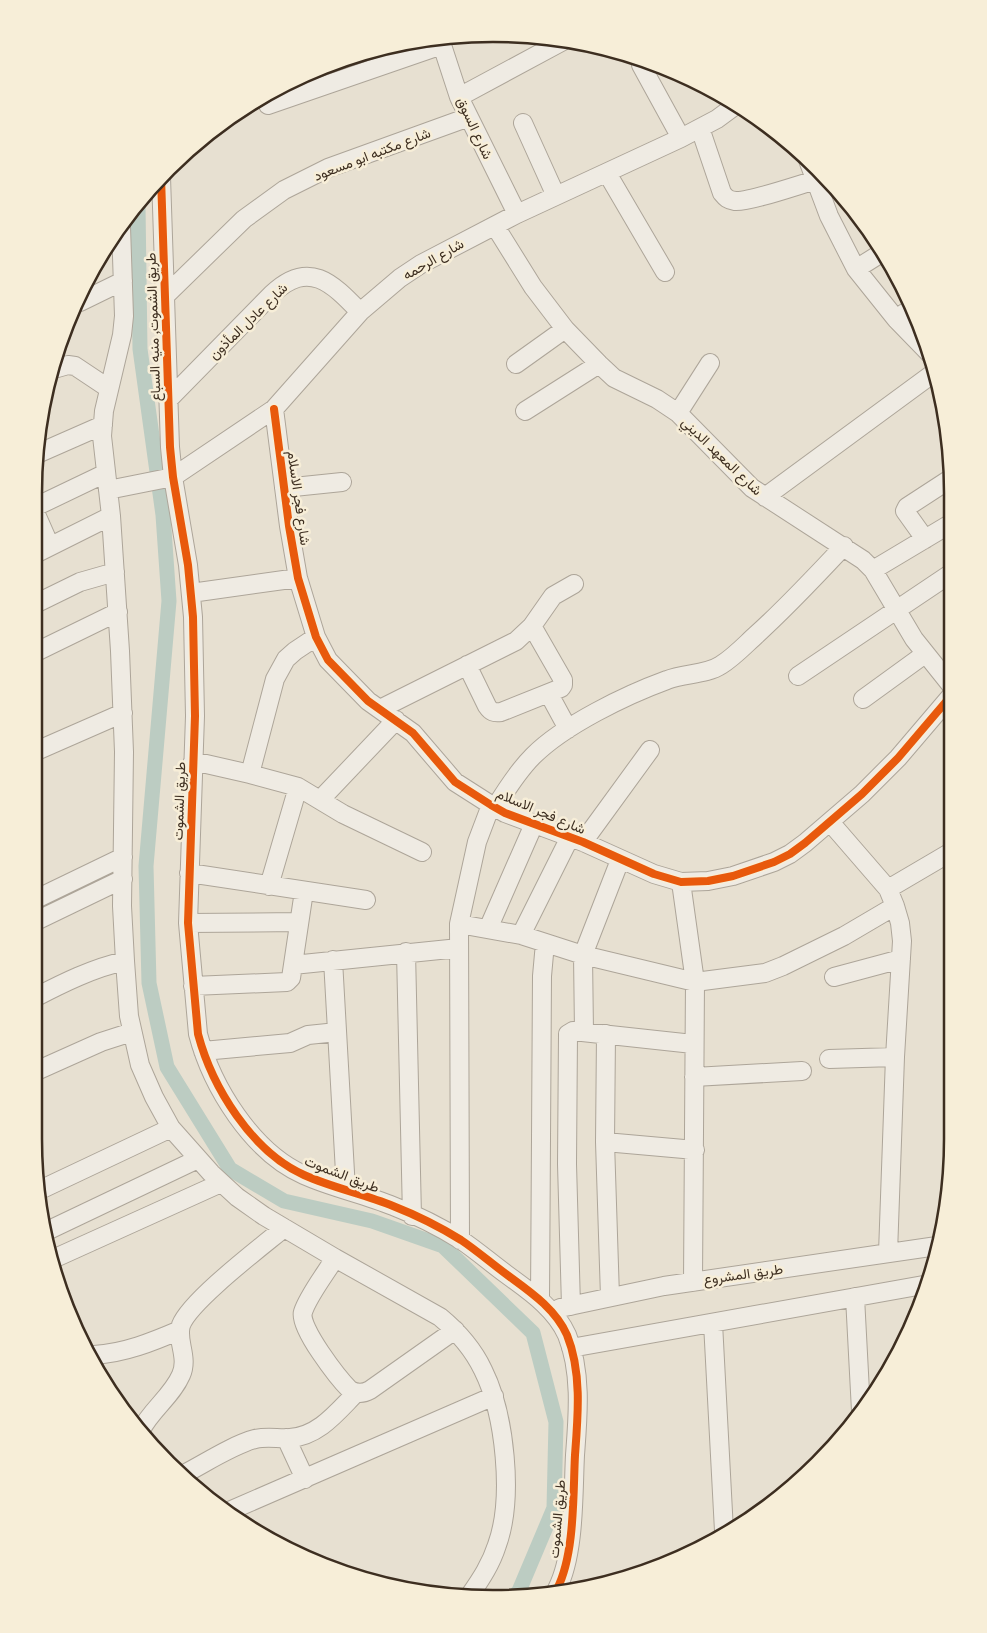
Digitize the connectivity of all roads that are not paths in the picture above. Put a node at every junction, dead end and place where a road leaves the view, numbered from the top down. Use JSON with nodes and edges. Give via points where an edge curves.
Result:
{"nodes":[{"id":1,"x":442,"y":45,"type":"edge"},
{"id":2,"x":553,"y":46,"type":"edge"},
{"id":3,"x":426,"y":48,"type":"edge"},
{"id":4,"x":643,"y":68,"type":"edge"},
{"id":5,"x":459,"y":97,"type":"junction"},
{"id":6,"x":268,"y":105,"type":"dead end"},
{"id":7,"x":729,"y":109,"type":"edge"},
{"id":8,"x":469,"y":117,"type":"junction"},
{"id":9,"x":523,"y":123,"type":"dead end"},
{"id":10,"x":700,"y":128,"type":"junction"},
{"id":11,"x":681,"y":138,"type":"junction"},
{"id":12,"x":808,"y":171,"type":"edge"},
{"id":13,"x":607,"y":173,"type":"junction"},
{"id":14,"x":825,"y":188,"type":"edge"},
{"id":15,"x":161,"y":189,"type":"edge"},
{"id":16,"x":556,"y":196,"type":"junction"},
{"id":17,"x":832,"y":199,"type":"edge"},
{"id":18,"x":517,"y":214,"type":"junction"},
{"id":19,"x":495,"y":226,"type":"junction"},
{"id":20,"x":121,"y":240,"type":"edge"},
{"id":21,"x":876,"y":256,"type":"edge"},
{"id":22,"x":856,"y":269,"type":"junction"},
{"id":23,"x":665,"y":272,"type":"dead end"},
{"id":24,"x":123,"y":281,"type":"junction"},
{"id":25,"x":165,"y":296,"type":"junction"},
{"id":26,"x":87,"y":299,"type":"edge"},
{"id":27,"x":360,"y":312,"type":"junction"},
{"id":28,"x":906,"y":312,"type":"edge"},
{"id":29,"x":896,"y":319,"type":"junction"},
{"id":30,"x":565,"y":329,"type":"junction"},
{"id":31,"x":918,"y":341,"type":"edge"},
{"id":32,"x":710,"y":363,"type":"dead end"},
{"id":33,"x":516,"y":364,"type":"dead end"},
{"id":34,"x":599,"y":364,"type":"junction"},
{"id":35,"x":61,"y":366,"type":"edge"},
{"id":36,"x":929,"y":377,"type":"edge"},
{"id":37,"x":108,"y":388,"type":"junction"},
{"id":38,"x":168,"y":400,"type":"junction"},
{"id":39,"x":274,"y":409,"type":"junction"},
{"id":40,"x":525,"y":411,"type":"dead end"},
{"id":41,"x":678,"y":413,"type":"junction"},
{"id":42,"x":103,"y":425,"type":"junction"},
{"id":43,"x":44,"y":451,"type":"edge"},
{"id":44,"x":106,"y":473,"type":"junction"},
{"id":45,"x":169,"y":478,"type":"junction"},
{"id":46,"x":342,"y":482,"type":"dead end"},
{"id":47,"x":944,"y":483,"type":"edge"},
{"id":48,"x":284,"y":488,"type":"junction"},
{"id":49,"x":108,"y":490,"type":"junction"},
{"id":50,"x":765,"y":497,"type":"junction"},
{"id":51,"x":42,"y":504,"type":"edge"},
{"id":52,"x":111,"y":516,"type":"junction"},
{"id":53,"x":944,"y":528,"type":"edge"},
{"id":54,"x":925,"y":539,"type":"junction"},
{"id":55,"x":844,"y":546,"type":"junction"},
{"id":56,"x":42,"y":550,"type":"edge"},
{"id":57,"x":873,"y":570,"type":"junction"},
{"id":58,"x":115,"y":572,"type":"junction"},
{"id":59,"x":298,"y":578,"type":"junction"},
{"id":60,"x":944,"y":578,"type":"edge"},
{"id":61,"x":574,"y":584,"type":"dead end"},
{"id":62,"x":191,"y":593,"type":"junction"},
{"id":63,"x":42,"y":600,"type":"edge"},
{"id":64,"x":896,"y":611,"type":"junction"},
{"id":65,"x":118,"y":612,"type":"junction"},
{"id":66,"x":532,"y":626,"type":"junction"},
{"id":67,"x":316,"y":637,"type":"junction"},
{"id":68,"x":42,"y":649,"type":"edge"},
{"id":69,"x":925,"y":654,"type":"junction"},
{"id":70,"x":466,"y":665,"type":"junction"},
{"id":71,"x":798,"y":676,"type":"dead end"},
{"id":72,"x":944,"y":677,"type":"edge"},
{"id":73,"x":548,"y":694,"type":"junction"},
{"id":74,"x":863,"y":699,"type":"dead end"},
{"id":75,"x":944,"y":703,"type":"edge"},
{"id":76,"x":380,"y":709,"type":"junction"},
{"id":77,"x":123,"y":713,"type":"junction"},
{"id":78,"x":396,"y":720,"type":"junction"},
{"id":79,"x":568,"y":729,"type":"junction"},
{"id":80,"x":42,"y":748,"type":"edge"},
{"id":81,"x":650,"y":750,"type":"dead end"},
{"id":82,"x":193,"y":761,"type":"junction"},
{"id":83,"x":250,"y":774,"type":"junction"},
{"id":84,"x":298,"y":787,"type":"junction"},
{"id":85,"x":320,"y":800,"type":"junction"},
{"id":86,"x":493,"y":807,"type":"junction"},
{"id":87,"x":830,"y":822,"type":"junction"},
{"id":88,"x":534,"y":824,"type":"junction"},
{"id":89,"x":576,"y":840,"type":"junction"},
{"id":90,"x":422,"y":852,"type":"dead end"},
{"id":91,"x":944,"y":856,"type":"edge"},
{"id":92,"x":123,"y":857,"type":"junction"},
{"id":93,"x":620,"y":860,"type":"junction"},
{"id":94,"x":189,"y":873,"type":"junction"},
{"id":95,"x":124,"y":880,"type":"junction"},
{"id":96,"x":681,"y":882,"type":"junction"},
{"id":97,"x":269,"y":886,"type":"junction"},
{"id":98,"x":888,"y":889,"type":"junction"},
{"id":99,"x":304,"y":891,"type":"junction"},
{"id":100,"x":42,"y":896,"type":"edge"},
{"id":101,"x":366,"y":900,"type":"dead end"},
{"id":102,"x":895,"y":906,"type":"junction"},
{"id":103,"x":42,"y":918,"type":"edge"},
{"id":104,"x":299,"y":922,"type":"junction"},
{"id":105,"x":188,"y":923,"type":"junction"},
{"id":106,"x":460,"y":924,"type":"junction"},
{"id":107,"x":488,"y":929,"type":"junction"},
{"id":108,"x":521,"y":935,"type":"junction"},
{"id":109,"x":545,"y":943,"type":"junction"},
{"id":110,"x":458,"y":948,"type":"junction"},
{"id":111,"x":406,"y":952,"type":"junction"},
{"id":112,"x":583,"y":955,"type":"junction"},
{"id":113,"x":901,"y":959,"type":"junction"},
{"id":114,"x":333,"y":960,"type":"junction"},
{"id":115,"x":125,"y":961,"type":"junction"},
{"id":116,"x":293,"y":965,"type":"junction"},
{"id":117,"x":834,"y":977,"type":"dead end"},
{"id":118,"x":695,"y":982,"type":"junction"},
{"id":119,"x":194,"y":986,"type":"junction"},
{"id":120,"x":42,"y":994,"type":"edge"},
{"id":121,"x":132,"y":1032,"type":"junction"},
{"id":122,"x":337,"y":1032,"type":"junction"},
{"id":123,"x":584,"y":1032,"type":"junction"},
{"id":124,"x":606,"y":1034,"type":"junction"},
{"id":125,"x":693,"y":1044,"type":"junction"},
{"id":126,"x":203,"y":1051,"type":"junction"},
{"id":127,"x":895,"y":1057,"type":"junction"},
{"id":128,"x":829,"y":1059,"type":"dead end"},
{"id":129,"x":42,"y":1068,"type":"edge"},
{"id":130,"x":802,"y":1071,"type":"dead end"},
{"id":131,"x":694,"y":1077,"type":"junction"},
{"id":132,"x":170,"y":1128,"type":"junction"},
{"id":133,"x":605,"y":1142,"type":"junction"},
{"id":134,"x":694,"y":1150,"type":"junction"},
{"id":135,"x":198,"y":1159,"type":"junction"},
{"id":136,"x":568,"y":1176,"type":"junction"},
{"id":137,"x":541,"y":1177,"type":"junction"},
{"id":138,"x":222,"y":1183,"type":"junction"},
{"id":139,"x":45,"y":1188,"type":"edge"},
{"id":140,"x":346,"y":1190,"type":"junction"},
{"id":141,"x":412,"y":1216,"type":"junction"},
{"id":142,"x":284,"y":1228,"type":"junction"},
{"id":143,"x":51,"y":1229,"type":"edge"},
{"id":144,"x":460,"y":1240,"type":"junction"},
{"id":145,"x":931,"y":1247,"type":"edge"},
{"id":146,"x":888,"y":1253,"type":"junction"},
{"id":147,"x":58,"y":1257,"type":"edge"},
{"id":148,"x":335,"y":1258,"type":"junction"},
{"id":149,"x":693,"y":1282,"type":"junction"},
{"id":150,"x":920,"y":1286,"type":"edge"},
{"id":151,"x":610,"y":1297,"type":"junction"},
{"id":152,"x":855,"y":1297,"type":"junction"},
{"id":153,"x":545,"y":1305,"type":"junction"},
{"id":154,"x":571,"y":1306,"type":"junction"},
{"id":155,"x":713,"y":1323,"type":"junction"},
{"id":156,"x":180,"y":1330,"type":"junction"},
{"id":157,"x":455,"y":1330,"type":"junction"},
{"id":158,"x":571,"y":1348,"type":"junction"},
{"id":159,"x":97,"y":1355,"type":"edge"},
{"id":160,"x":356,"y":1393,"type":"junction"},
{"id":161,"x":494,"y":1396,"type":"junction"},
{"id":162,"x":860,"y":1401,"type":"edge"},
{"id":163,"x":145,"y":1425,"type":"edge"},
{"id":164,"x":286,"y":1438,"type":"junction"},
{"id":165,"x":189,"y":1472,"type":"edge"},
{"id":166,"x":305,"y":1479,"type":"junction"},
{"id":167,"x":236,"y":1509,"type":"edge"},
{"id":168,"x":724,"y":1527,"type":"edge"},
{"id":169,"x":559,"y":1586,"type":"edge"},
{"id":170,"x":473,"y":1590,"type":"edge"}],
"edges":[{"from":1,"to":5,"type":"street","name":"شارع السوق"},
{"from":2,"to":5,"type":"street"},
{"from":3,"to":6,"type":"street"},
{"from":4,"to":11,"type":"street"},
{"from":5,"to":8,"type":"street","name":"شارع السوق"},
{"from":7,"to":10,"type":"street","name":"شارع الرحمه"},
{"from":8,"to":18,"type":"street","name":"شارع السوق"},
{"from":8,"to":25,"type":"street","name":"شارع مكتبه ابو مسعود","via":[[328,168],[284,190],[244,218]]},
{"from":9,"to":16,"type":"street"},
{"from":10,"to":11,"type":"street","name":"شارع الرحمه"},
{"from":10,"to":12,"type":"street","via":[[722,193],[728,199],[751,198]]},
{"from":11,"to":13,"type":"street","name":"شارع الرحمه"},
{"from":13,"to":16,"type":"street","name":"شارع الرحمه"},
{"from":13,"to":23,"type":"street"},
{"from":14,"to":17,"type":"street"},
{"from":15,"to":25,"type":"street","name":"طريق الشموت, منيه السباع"},
{"from":16,"to":18,"type":"street","name":"شارع الرحمه"},
{"from":17,"to":22,"type":"street"},
{"from":18,"to":19,"type":"street","name":"شارع الرحمه"},
{"from":19,"to":27,"type":"street","name":"شارع الرحمه","via":[[400,278]]},
{"from":19,"to":30,"type":"street","name":"شارع المعهد الديني","via":[[533,287]]},
{"from":20,"to":24,"type":"street","name":"طريق الشموت, منيه السباع"},
{"from":21,"to":22,"type":"street"},
{"from":22,"to":29,"type":"street"},
{"from":24,"to":26,"type":"street"},
{"from":24,"to":37,"type":"street","name":"طريق الشموت, منيه السباع","via":[[122,335]]},
{"from":25,"to":38,"type":"street","name":"طريق الشموت, منيه السباع"},
{"from":27,"to":38,"type":"street","name":"شارع عادل المأذون","via":[[328,282],[304,277],[292,280],[272,294]]},
{"from":27,"to":39,"type":"street","name":"شارع الرحمه"},
{"from":28,"to":29,"type":"street"},
{"from":29,"to":31,"type":"street"},
{"from":30,"to":33,"type":"street"},
{"from":30,"to":34,"type":"street","name":"شارع المعهد الديني"},
{"from":32,"to":41,"type":"street"},
{"from":34,"to":40,"type":"street"},
{"from":34,"to":41,"type":"street","name":"شارع المعهد الديني","via":[[614,378]]},
{"from":35,"to":37,"type":"street","via":[[75,366]]},
{"from":36,"to":50,"type":"street"},
{"from":37,"to":42,"type":"street","name":"طريق الشموت, منيه السباع"},
{"from":38,"to":45,"type":"street","name":"طريق الشموت, منيه السباع"},
{"from":39,"to":45,"type":"street","name":"شارع الرحمه"},
{"from":39,"to":48,"type":"street","name":"شارع فجر الاسلام"},
{"from":41,"to":50,"type":"street","name":"شارع المعهد الديني","via":[[752,488]]},
{"from":42,"to":43,"type":"street"},
{"from":42,"to":44,"type":"street","name":"طريق الشموت, منيه السباع"},
{"from":44,"to":49,"type":"street","name":"طريق الشموت, منيه السباع"},
{"from":44,"to":51,"type":"street"},
{"from":45,"to":49,"type":"street"},
{"from":45,"to":62,"type":"street","name":"طريق الشموت","via":[[187,556]]},
{"from":46,"to":48,"type":"street"},
{"from":47,"to":54,"type":"street","via":[[905,511]]},
{"from":48,"to":59,"type":"street","name":"شارع فجر الاسلام"},
{"from":49,"to":52,"type":"street"},
{"from":50,"to":55,"type":"street","name":"شارع المعهد الديني"},
{"from":52,"to":56,"type":"street"},
{"from":52,"to":58,"type":"street"},
{"from":53,"to":54,"type":"street"},
{"from":54,"to":57,"type":"street"},
{"from":55,"to":57,"type":"street","name":"شارع المعهد الديني"},
{"from":55,"to":79,"type":"street","via":[[769,623],[720,666],[674,677],[641,690]]},
{"from":57,"to":64,"type":"street","name":"شارع المعهد الديني"},
{"from":58,"to":63,"type":"street","via":[[80,582]]},
{"from":58,"to":65,"type":"street"},
{"from":59,"to":62,"type":"street"},
{"from":59,"to":67,"type":"street","name":"شارع فجر الاسلام"},
{"from":60,"to":64,"type":"street"},
{"from":61,"to":66,"type":"street","via":[[553,596]]},
{"from":62,"to":82,"type":"street","name":"طريق الشموت","via":[[195,716]]},
{"from":64,"to":69,"type":"street","name":"شارع المعهد الديني"},
{"from":64,"to":71,"type":"street"},
{"from":65,"to":68,"type":"street"},
{"from":65,"to":77,"type":"street"},
{"from":66,"to":70,"type":"street","via":[[516,641]]},
{"from":66,"to":73,"type":"street","via":[[563,680],[561,688]]},
{"from":67,"to":76,"type":"street","name":"شارع فجر الاسلام","via":[[332,665]]},
{"from":67,"to":83,"type":"street","via":[[286,659],[275,679]]},
{"from":69,"to":72,"type":"street","name":"شارع المعهد الديني"},
{"from":69,"to":74,"type":"street"},
{"from":70,"to":73,"type":"street","via":[[490,711],[495,713]]},
{"from":70,"to":76,"type":"street"},
{"from":73,"to":79,"type":"street"},
{"from":75,"to":87,"type":"street","name":"شارع فجر الاسلام","via":[[898,758]]},
{"from":76,"to":78,"type":"street","name":"شارع فجر الاسلام"},
{"from":77,"to":80,"type":"street"},
{"from":77,"to":92,"type":"street"},
{"from":78,"to":85,"type":"street"},
{"from":78,"to":86,"type":"street","name":"شارع فجر الاسلام","via":[[413,733],[455,782]]},
{"from":79,"to":86,"type":"street","via":[[533,756]]},
{"from":81,"to":89,"type":"street"},
{"from":82,"to":83,"type":"street"},
{"from":82,"to":94,"type":"street","name":"طريق الشموت"},
{"from":83,"to":84,"type":"street"},
{"from":84,"to":85,"type":"street"},
{"from":84,"to":97,"type":"street"},
{"from":85,"to":90,"type":"street"},
{"from":86,"to":88,"type":"street","name":"شارع فجر الاسلام"},
{"from":86,"to":106,"type":"street","via":[[477,842]]},
{"from":87,"to":96,"type":"street","name":"شارع فجر الاسلام","via":[[790,854],[774,862],[733,876]]},
{"from":87,"to":98,"type":"street"},
{"from":88,"to":89,"type":"street","name":"شارع فجر الاسلام"},
{"from":88,"to":107,"type":"street"},
{"from":89,"to":93,"type":"street","name":"شارع فجر الاسلام"},
{"from":89,"to":108,"type":"street"},
{"from":91,"to":98,"type":"street"},
{"from":92,"to":95,"type":"street"},
{"from":92,"to":100,"type":"street"},
{"from":93,"to":96,"type":"street","name":"شارع فجر الاسلام"},
{"from":93,"to":112,"type":"street"},
{"from":94,"to":97,"type":"street"},
{"from":94,"to":105,"type":"street","name":"طريق الشموت"},
{"from":95,"to":103,"type":"street"},
{"from":95,"to":115,"type":"street"},
{"from":96,"to":118,"type":"street"},
{"from":97,"to":99,"type":"street"},
{"from":98,"to":102,"type":"street"},
{"from":99,"to":101,"type":"street"},
{"from":99,"to":104,"type":"street"},
{"from":102,"to":113,"type":"street","via":[[900,923]]},
{"from":102,"to":118,"type":"street","via":[[844,936],[765,973]]},
{"from":104,"to":105,"type":"street"},
{"from":104,"to":116,"type":"street"},
{"from":105,"to":119,"type":"street","name":"طريق الشموت"},
{"from":106,"to":107,"type":"street"},
{"from":106,"to":110,"type":"street"},
{"from":107,"to":108,"type":"street"},
{"from":108,"to":109,"type":"street"},
{"from":109,"to":112,"type":"street"},
{"from":109,"to":137,"type":"street"},
{"from":110,"to":111,"type":"street"},
{"from":110,"to":144,"type":"street"},
{"from":111,"to":114,"type":"street"},
{"from":111,"to":141,"type":"street"},
{"from":112,"to":118,"type":"street"},
{"from":112,"to":123,"type":"street"},
{"from":113,"to":117,"type":"street"},
{"from":113,"to":127,"type":"street"},
{"from":114,"to":116,"type":"street"},
{"from":114,"to":122,"type":"street"},
{"from":115,"to":120,"type":"street","via":[[88,972]]},
{"from":115,"to":121,"type":"street"},
{"from":116,"to":119,"type":"street","via":[[287,982]]},
{"from":118,"to":125,"type":"street"},
{"from":119,"to":126,"type":"street","name":"طريق الشموت","via":[[198,1034]]},
{"from":121,"to":129,"type":"street"},
{"from":121,"to":132,"type":"street","via":[[140,1065]]},
{"from":122,"to":126,"type":"street","via":[[308,1035],[290,1043]]},
{"from":122,"to":140,"type":"street"},
{"from":123,"to":124,"type":"street"},
{"from":123,"to":136,"type":"street","via":[[570,1032],[567,1039]]},
{"from":124,"to":125,"type":"street"},
{"from":124,"to":133,"type":"street"},
{"from":125,"to":131,"type":"street"},
{"from":126,"to":140,"type":"street","name":"طريق الشموت","via":[[217,1083],[243,1124],[259,1142],[302,1174]]},
{"from":127,"to":128,"type":"street"},
{"from":127,"to":146,"type":"street"},
{"from":130,"to":131,"type":"street"},
{"from":131,"to":134,"type":"street"},
{"from":132,"to":135,"type":"street"},
{"from":132,"to":139,"type":"street"},
{"from":133,"to":134,"type":"street"},
{"from":133,"to":151,"type":"street"},
{"from":134,"to":149,"type":"street"},
{"from":135,"to":138,"type":"street"},
{"from":135,"to":143,"type":"street"},
{"from":136,"to":137,"type":"street"},
{"from":136,"to":154,"type":"street"},
{"from":137,"to":153,"type":"street"},
{"from":138,"to":142,"type":"street","via":[[236,1197]]},
{"from":138,"to":147,"type":"street"},
{"from":140,"to":141,"type":"street","name":"طريق الشموت","via":[[394,1206]]},
{"from":141,"to":144,"type":"street","name":"طريق الشموت"},
{"from":142,"to":148,"type":"street"},
{"from":142,"to":156,"type":"street","via":[[203,1297],[190,1311]]},
{"from":144,"to":153,"type":"street","name":"طريق الشموت"},
{"from":145,"to":146,"type":"street","name":"طريق المشروع"},
{"from":146,"to":149,"type":"street","name":"طريق المشروع"},
{"from":148,"to":157,"type":"street","via":[[440,1317]]},
{"from":148,"to":160,"type":"street","via":[[302,1318],[316,1346],[346,1386]]},
{"from":149,"to":151,"type":"street","name":"طريق المشروع"},
{"from":150,"to":152,"type":"street"},
{"from":151,"to":154,"type":"street","name":"طريق المشروع"},
{"from":152,"to":155,"type":"street"},
{"from":152,"to":162,"type":"street"},
{"from":153,"to":154,"type":"street","name":"طريق المشروع"},
{"from":153,"to":158,"type":"street","name":"طريق الشموت","via":[[567,1335]]},
{"from":155,"to":158,"type":"street"},
{"from":155,"to":168,"type":"street"},
{"from":156,"to":159,"type":"street","via":[[132,1350]]},
{"from":156,"to":163,"type":"street","via":[[185,1358],[182,1373],[175,1388]]},
{"from":157,"to":160,"type":"street","via":[[370,1390]]},
{"from":157,"to":161,"type":"street","via":[[473,1353]]},
{"from":158,"to":169,"type":"street","name":"طريق الشموت","via":[[578,1409],[569,1551]]},
{"from":160,"to":164,"type":"street","via":[[319,1429]]},
{"from":161,"to":166,"type":"street"},
{"from":161,"to":170,"type":"street","via":[[506,1465],[505,1512],[498,1544],[486,1572]]},
{"from":164,"to":165,"type":"street","via":[[255,1439]]},
{"from":164,"to":166,"type":"street"},
{"from":166,"to":167,"type":"street"}]}
